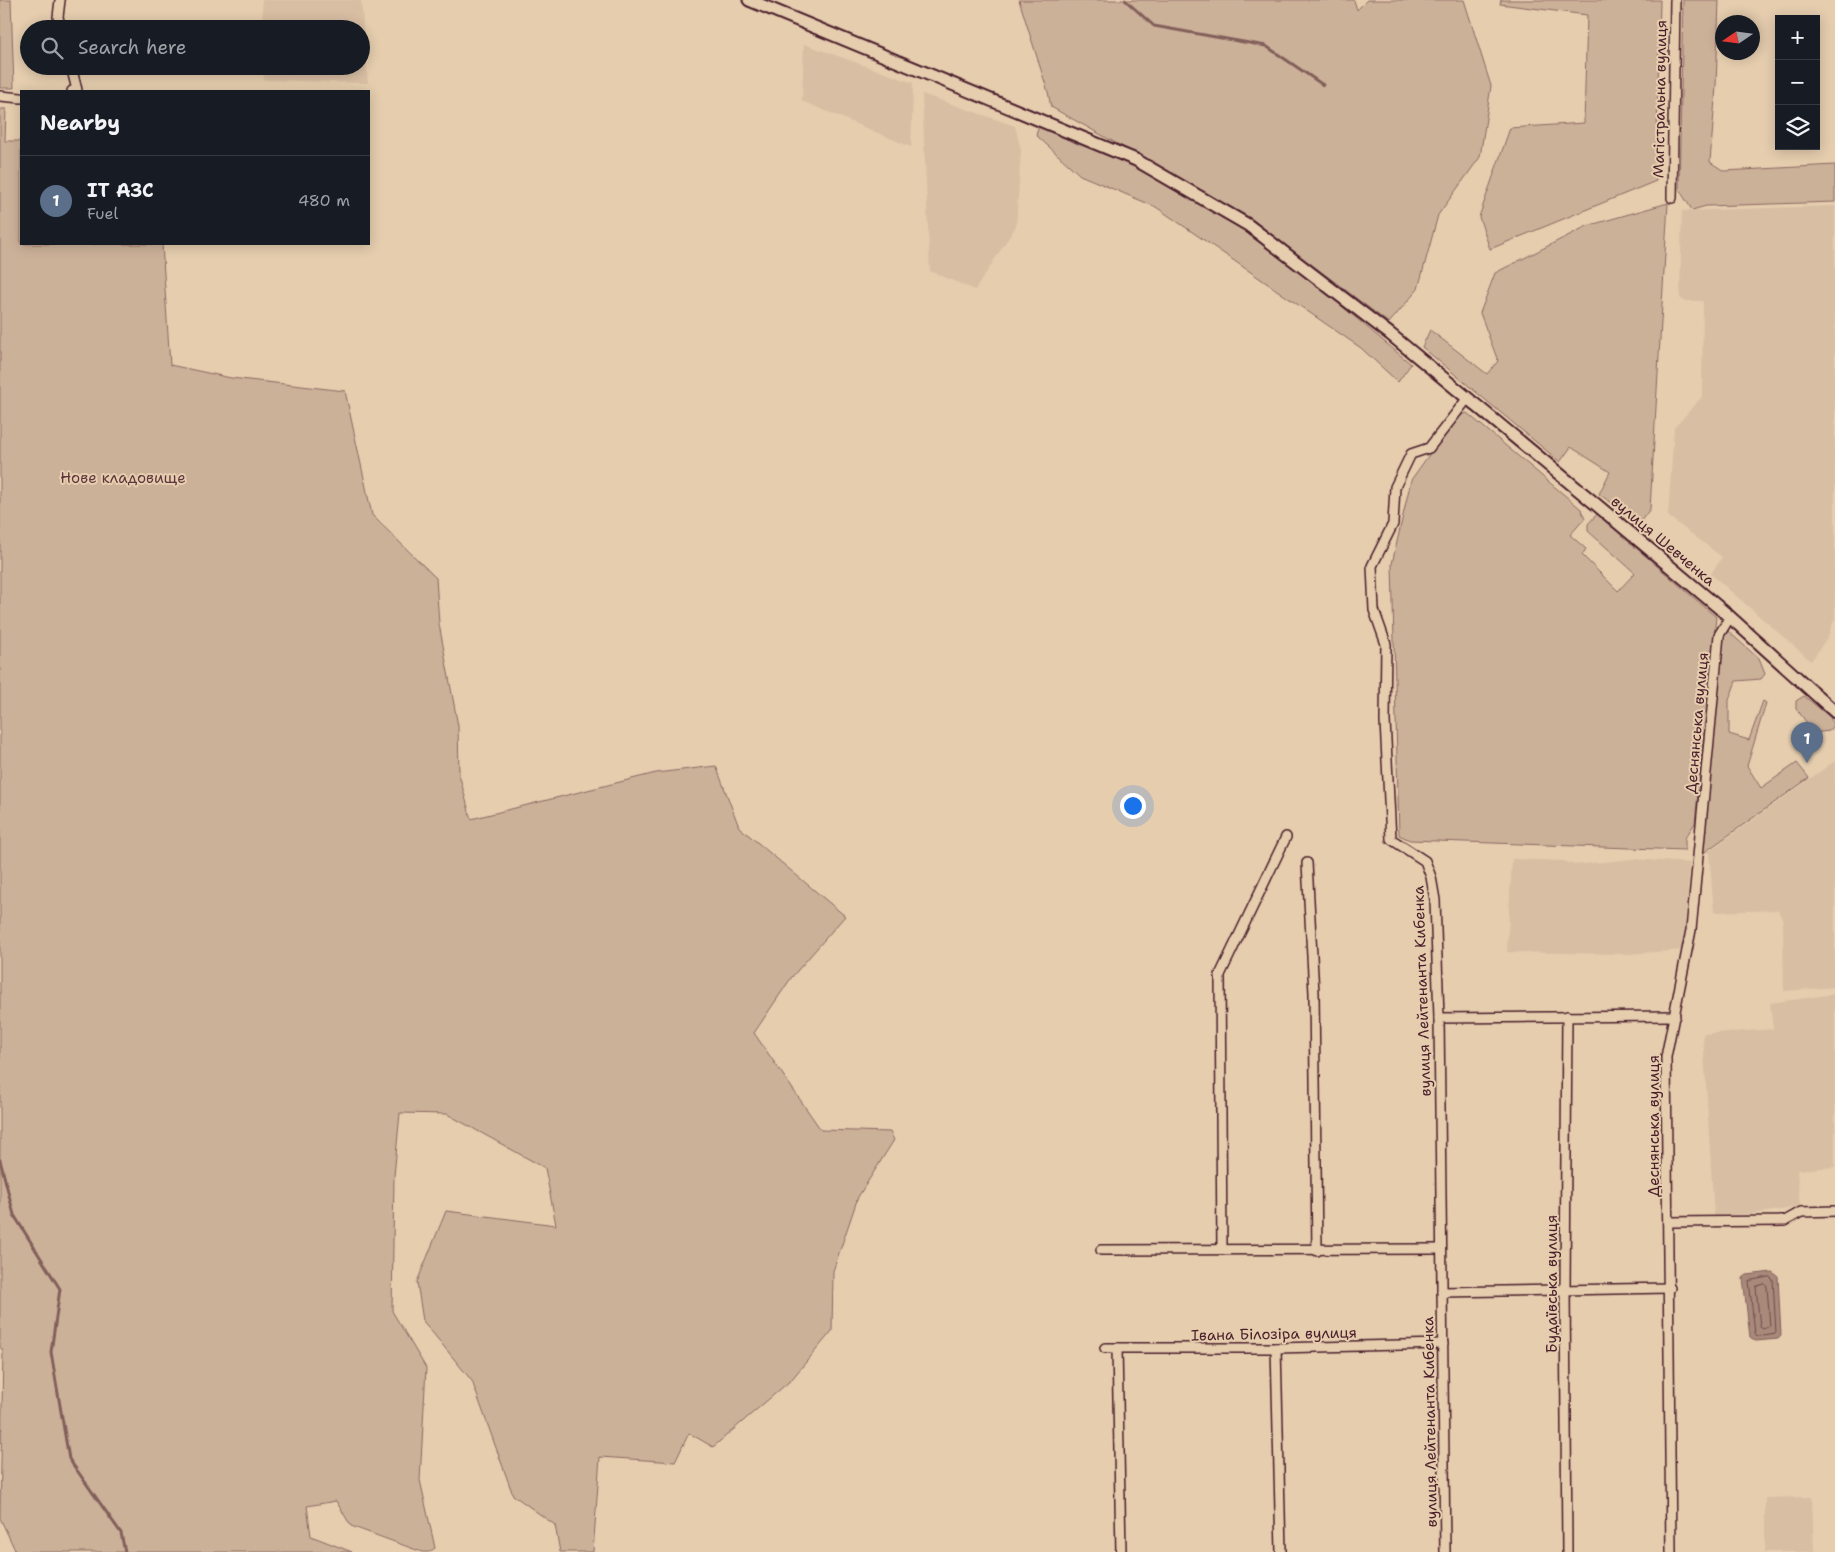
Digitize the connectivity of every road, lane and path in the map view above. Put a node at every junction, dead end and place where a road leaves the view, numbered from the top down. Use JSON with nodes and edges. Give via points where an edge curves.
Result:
{"nodes":[{"id":1,"x":60,"y":0,"type":"edge"},
{"id":2,"x":749,"y":0,"type":"edge"},
{"id":3,"x":1675,"y":0,"type":"edge"},
{"id":4,"x":59,"y":20,"type":"edge"},
{"id":5,"x":73,"y":75,"type":"edge"},
{"id":6,"x":77,"y":90,"type":"edge"},
{"id":7,"x":0,"y":96,"type":"edge"},
{"id":8,"x":20,"y":98,"type":"edge"},
{"id":9,"x":1672,"y":198,"type":"dead end"},
{"id":10,"x":1467,"y":399,"type":"junction"},
{"id":11,"x":1730,"y":617,"type":"junction"},
{"id":12,"x":1835,"y":712,"type":"edge"},
{"id":13,"x":1286,"y":837,"type":"dead end"},
{"id":14,"x":1307,"y":863,"type":"dead end"},
{"id":15,"x":1567,"y":1016,"type":"junction"},
{"id":16,"x":1675,"y":1016,"type":"junction"},
{"id":17,"x":1439,"y":1018,"type":"junction"},
{"id":18,"x":1835,"y":1211,"type":"edge"},
{"id":19,"x":1668,"y":1222,"type":"junction"},
{"id":20,"x":1441,"y":1249,"type":"junction"},
{"id":21,"x":1101,"y":1250,"type":"dead end"},
{"id":22,"x":1222,"y":1250,"type":"junction"},
{"id":23,"x":1317,"y":1250,"type":"junction"},
{"id":24,"x":1670,"y":1288,"type":"junction"},
{"id":25,"x":1565,"y":1289,"type":"junction"},
{"id":26,"x":1442,"y":1292,"type":"junction"},
{"id":27,"x":1443,"y":1344,"type":"junction"},
{"id":28,"x":1105,"y":1348,"type":"dead end"},
{"id":29,"x":1117,"y":1348,"type":"junction"},
{"id":30,"x":1276,"y":1348,"type":"junction"},
{"id":31,"x":1121,"y":1552,"type":"edge"},
{"id":32,"x":1281,"y":1552,"type":"edge"},
{"id":33,"x":1445,"y":1552,"type":"edge"},
{"id":34,"x":1566,"y":1552,"type":"edge"},
{"id":35,"x":1671,"y":1552,"type":"edge"}],
"edges":[{"from":1,"to":4,"type":"street"},
{"from":2,"to":10,"type":"street","name":"вулиця Шевченка","via":[[1136,160],[1248,225],[1390,334]]},
{"from":3,"to":9,"type":"street","name":"Магістральна вулиця"},
{"from":5,"to":6,"type":"street"},
{"from":7,"to":8,"type":"street"},
{"from":10,"to":11,"type":"street","name":"вулиця Шевченка"},
{"from":10,"to":17,"type":"street","name":"вулиця Лейтенанта Кибенка","via":[[1429,448],[1411,454],[1395,487],[1393,524],[1372,566],[1374,610],[1386,644],[1391,839],[1425,861],[1431,877]]},
{"from":11,"to":12,"type":"street","name":"вулиця Шевченка"},
{"from":11,"to":16,"type":"street","name":"Деснянська вулиця","via":[[1719,635],[1691,930]]},
{"from":13,"to":22,"type":"street","via":[[1220,975]]},
{"from":14,"to":23,"type":"street","via":[[1314,993]]},
{"from":15,"to":16,"type":"street"},
{"from":15,"to":17,"type":"street"},
{"from":15,"to":25,"type":"street","name":"Будаївська вулиця"},
{"from":16,"to":19,"type":"street","name":"Деснянська вулиця","via":[[1666,1058]]},
{"from":17,"to":20,"type":"street","name":"вулиця Лейтенанта Кибенка"},
{"from":18,"to":19,"type":"street","via":[[1801,1212],[1785,1221]]},
{"from":19,"to":24,"type":"street","name":"Деснянська вулиця"},
{"from":20,"to":23,"type":"street"},
{"from":20,"to":26,"type":"street","name":"вулиця Лейтенанта Кибенка"},
{"from":21,"to":22,"type":"street"},
{"from":22,"to":23,"type":"street"},
{"from":24,"to":25,"type":"street"},
{"from":24,"to":35,"type":"street","name":"Деснянська вулиця"},
{"from":25,"to":26,"type":"street"},
{"from":25,"to":34,"type":"street","name":"Будаївська вулиця"},
{"from":26,"to":27,"type":"street","name":"вулиця Лейтенанта Кибенка"},
{"from":27,"to":30,"type":"street","name":"Івана Білозіра вулиця"},
{"from":27,"to":33,"type":"street","name":"вулиця Лейтенанта Кибенка"},
{"from":28,"to":29,"type":"street","name":"Івана Білозіра вулиця"},
{"from":29,"to":30,"type":"street","name":"Івана Білозіра вулиця"},
{"from":29,"to":31,"type":"street"},
{"from":30,"to":32,"type":"street"}]}
